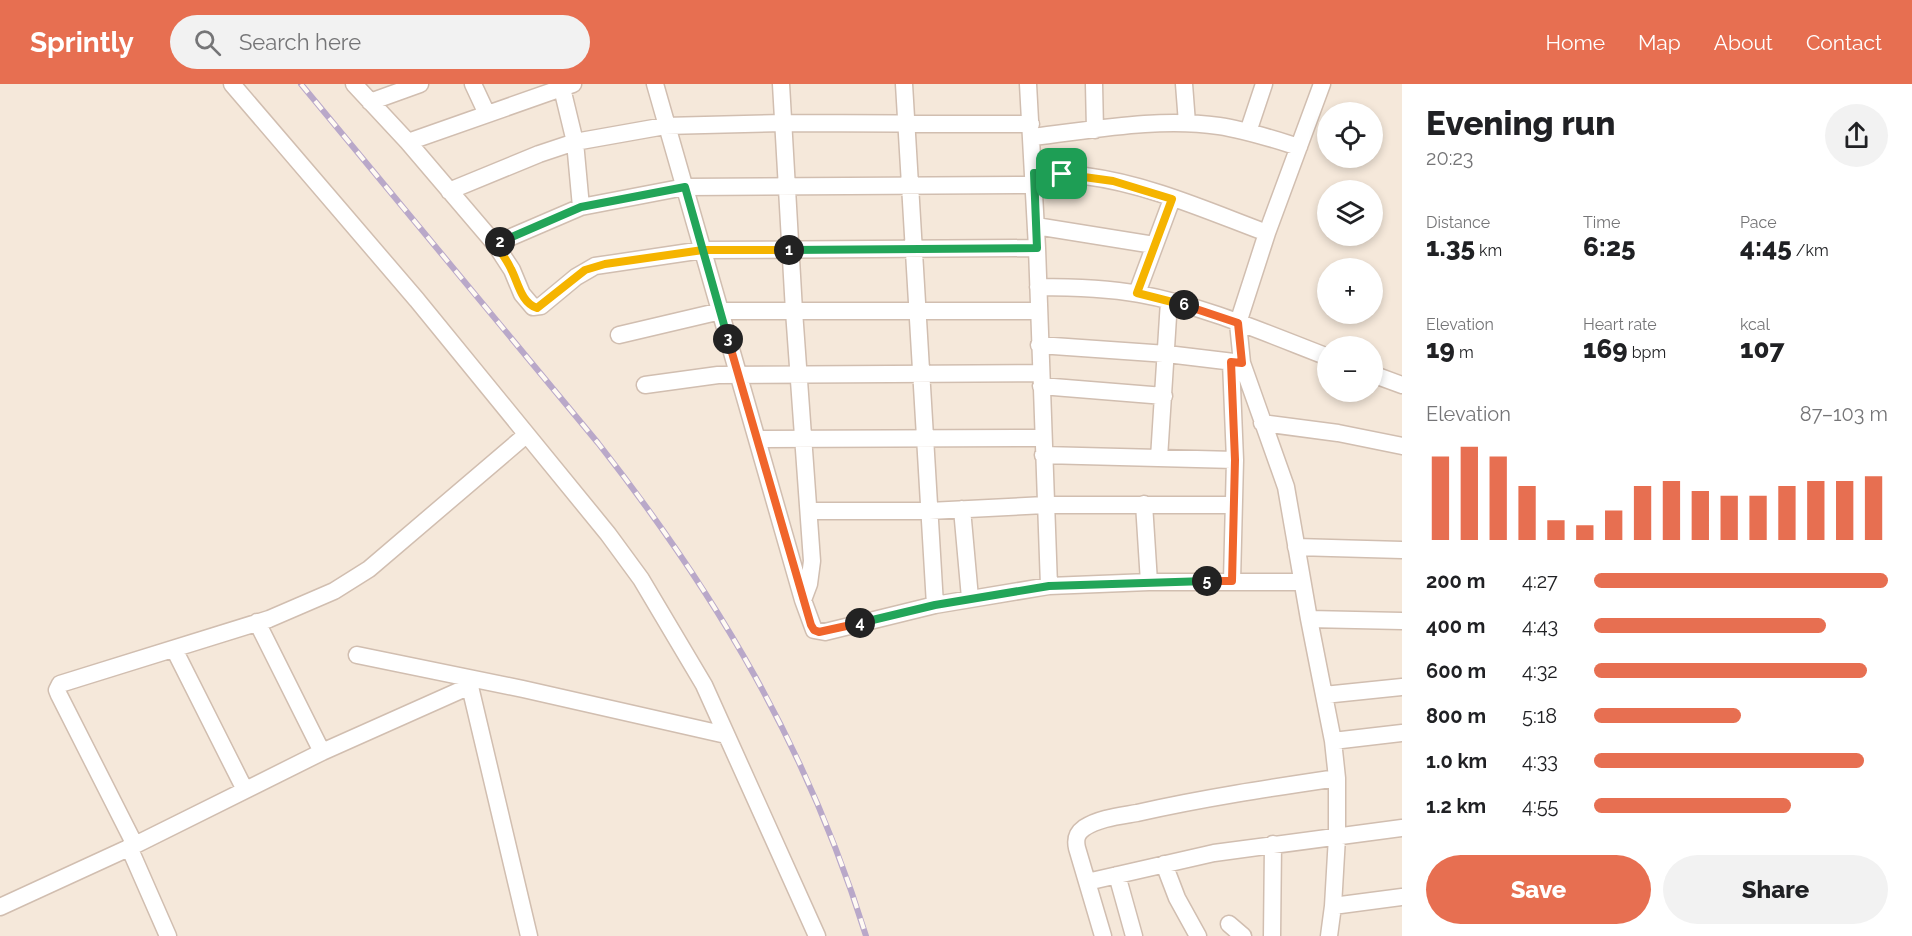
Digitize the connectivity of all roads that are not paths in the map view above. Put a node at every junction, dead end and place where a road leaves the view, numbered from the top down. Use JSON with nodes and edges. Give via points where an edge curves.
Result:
{"nodes":[{"id":1,"x":232,"y":84,"type":"edge"},
{"id":2,"x":354,"y":84,"type":"edge"},
{"id":3,"x":420,"y":84,"type":"edge"},
{"id":4,"x":472,"y":84,"type":"edge"},
{"id":5,"x":655,"y":84,"type":"edge"},
{"id":6,"x":781,"y":84,"type":"edge"},
{"id":7,"x":904,"y":84,"type":"edge"},
{"id":8,"x":1028,"y":84,"type":"edge"},
{"id":9,"x":1094,"y":84,"type":"edge"},
{"id":10,"x":1184,"y":84,"type":"edge"},
{"id":11,"x":1264,"y":84,"type":"edge"},
{"id":12,"x":1322,"y":84,"type":"edge"},
{"id":13,"x":566,"y":85,"type":"edge"},
{"id":14,"x":370,"y":102,"type":"junction"},
{"id":15,"x":487,"y":114,"type":"junction"},
{"id":16,"x":783,"y":123,"type":"junction"},
{"id":17,"x":1186,"y":123,"type":"junction"},
{"id":18,"x":906,"y":124,"type":"junction"},
{"id":19,"x":665,"y":126,"type":"junction"},
{"id":20,"x":1095,"y":130,"type":"junction"},
{"id":21,"x":1031,"y":131,"type":"junction"},
{"id":22,"x":1248,"y":132,"type":"junction"},
{"id":23,"x":408,"y":142,"type":"junction"},
{"id":24,"x":575,"y":142,"type":"junction"},
{"id":25,"x":1299,"y":147,"type":"junction"},
{"id":26,"x":1034,"y":179,"type":"junction"},
{"id":27,"x":685,"y":187,"type":"junction"},
{"id":28,"x":909,"y":187,"type":"junction"},
{"id":29,"x":786,"y":188,"type":"junction"},
{"id":30,"x":449,"y":191,"type":"junction"},
{"id":31,"x":1172,"y":199,"type":"junction"},
{"id":32,"x":581,"y":207,"type":"junction"},
{"id":33,"x":1036,"y":226,"type":"junction"},
{"id":34,"x":1267,"y":233,"type":"junction"},
{"id":35,"x":495,"y":244,"type":"junction"},
{"id":36,"x":1154,"y":245,"type":"junction"},
{"id":37,"x":1037,"y":248,"type":"junction"},
{"id":38,"x":913,"y":249,"type":"junction"},
{"id":39,"x":703,"y":250,"type":"junction"},
{"id":40,"x":790,"y":250,"type":"junction"},
{"id":41,"x":1038,"y":287,"type":"junction"},
{"id":42,"x":1137,"y":293,"type":"junction"},
{"id":43,"x":1169,"y":301,"type":"junction"},
{"id":44,"x":721,"y":311,"type":"junction"},
{"id":45,"x":794,"y":311,"type":"junction"},
{"id":46,"x":917,"y":311,"type":"junction"},
{"id":47,"x":1038,"y":311,"type":"junction"},
{"id":48,"x":1238,"y":323,"type":"junction"},
{"id":49,"x":619,"y":335,"type":"dead end"},
{"id":50,"x":1040,"y":345,"type":"junction"},
{"id":51,"x":1317,"y":353,"type":"edge"},
{"id":52,"x":1167,"y":354,"type":"junction"},
{"id":53,"x":1236,"y":363,"type":"junction"},
{"id":54,"x":739,"y":375,"type":"junction"},
{"id":55,"x":799,"y":375,"type":"junction"},
{"id":56,"x":921,"y":375,"type":"junction"},
{"id":57,"x":1383,"y":378,"type":"edge"},
{"id":58,"x":1041,"y":380,"type":"junction"},
{"id":59,"x":645,"y":385,"type":"dead end"},
{"id":60,"x":1402,"y":385,"type":"edge"},
{"id":61,"x":1164,"y":396,"type":"junction"},
{"id":62,"x":1262,"y":423,"type":"junction"},
{"id":63,"x":526,"y":435,"type":"junction"},
{"id":64,"x":925,"y":438,"type":"junction"},
{"id":65,"x":1043,"y":438,"type":"junction"},
{"id":66,"x":757,"y":439,"type":"junction"},
{"id":67,"x":805,"y":439,"type":"junction"},
{"id":68,"x":1402,"y":446,"type":"edge"},
{"id":69,"x":1043,"y":456,"type":"junction"},
{"id":70,"x":1159,"y":458,"type":"junction"},
{"id":71,"x":1235,"y":460,"type":"junction"},
{"id":72,"x":1144,"y":504,"type":"junction"},
{"id":73,"x":1045,"y":505,"type":"junction"},
{"id":74,"x":1233,"y":505,"type":"junction"},
{"id":75,"x":962,"y":509,"type":"junction"},
{"id":76,"x":809,"y":511,"type":"junction"},
{"id":77,"x":929,"y":511,"type":"junction"},
{"id":78,"x":1296,"y":547,"type":"junction"},
{"id":79,"x":1402,"y":549,"type":"edge"},
{"id":80,"x":1232,"y":581,"type":"junction"},
{"id":81,"x":1149,"y":582,"type":"junction"},
{"id":82,"x":1302,"y":582,"type":"junction"},
{"id":83,"x":1049,"y":586,"type":"junction"},
{"id":84,"x":970,"y":598,"type":"junction"},
{"id":85,"x":803,"y":600,"type":"junction"},
{"id":86,"x":935,"y":605,"type":"junction"},
{"id":87,"x":1309,"y":619,"type":"junction"},
{"id":88,"x":1402,"y":621,"type":"edge"},
{"id":89,"x":257,"y":622,"type":"junction"},
{"id":90,"x":174,"y":649,"type":"junction"},
{"id":91,"x":357,"y":655,"type":"dead end"},
{"id":92,"x":469,"y":682,"type":"junction"},
{"id":93,"x":1402,"y":687,"type":"edge"},
{"id":94,"x":1324,"y":695,"type":"junction"},
{"id":95,"x":1402,"y":733,"type":"edge"},
{"id":96,"x":726,"y":735,"type":"junction"},
{"id":97,"x":1333,"y":741,"type":"junction"},
{"id":98,"x":322,"y":752,"type":"junction"},
{"id":99,"x":1337,"y":778,"type":"junction"},
{"id":100,"x":245,"y":790,"type":"junction"},
{"id":101,"x":1402,"y":828,"type":"edge"},
{"id":102,"x":1336,"y":837,"type":"junction"},
{"id":103,"x":1273,"y":844,"type":"junction"},
{"id":104,"x":132,"y":846,"type":"junction"},
{"id":105,"x":1164,"y":864,"type":"junction"},
{"id":106,"x":1117,"y":875,"type":"junction"},
{"id":107,"x":1087,"y":882,"type":"junction"},
{"id":108,"x":1402,"y":897,"type":"edge"},
{"id":109,"x":1333,"y":906,"type":"junction"},
{"id":110,"x":0,"y":907,"type":"edge"},
{"id":111,"x":1229,"y":924,"type":"dead end"},
{"id":112,"x":168,"y":936,"type":"edge"},
{"id":113,"x":529,"y":936,"type":"edge"},
{"id":114,"x":817,"y":936,"type":"edge"},
{"id":115,"x":1103,"y":936,"type":"edge"},
{"id":116,"x":1134,"y":936,"type":"edge"},
{"id":117,"x":1198,"y":936,"type":"edge"},
{"id":118,"x":1243,"y":936,"type":"edge"},
{"id":119,"x":1272,"y":936,"type":"edge"},
{"id":120,"x":1329,"y":936,"type":"edge"}],
"edges":[{"from":1,"to":63,"type":"street","via":[[417,300]]},
{"from":2,"to":14,"type":"street"},
{"from":3,"to":14,"type":"street"},
{"from":4,"to":15,"type":"street"},
{"from":5,"to":19,"type":"street"},
{"from":6,"to":16,"type":"street"},
{"from":7,"to":18,"type":"street"},
{"from":8,"to":21,"type":"street"},
{"from":9,"to":20,"type":"street"},
{"from":10,"to":17,"type":"street"},
{"from":11,"to":22,"type":"street"},
{"from":12,"to":25,"type":"street"},
{"from":13,"to":15,"type":"street"},
{"from":13,"to":24,"type":"street"},
{"from":14,"to":23,"type":"street"},
{"from":15,"to":23,"type":"street"},
{"from":16,"to":18,"type":"street"},
{"from":16,"to":19,"type":"street"},
{"from":16,"to":29,"type":"street"},
{"from":17,"to":20,"type":"street"},
{"from":17,"to":22,"type":"street"},
{"from":18,"to":21,"type":"street"},
{"from":18,"to":28,"type":"street"},
{"from":19,"to":24,"type":"street"},
{"from":19,"to":27,"type":"street"},
{"from":20,"to":21,"type":"street"},
{"from":21,"to":26,"type":"street"},
{"from":22,"to":25,"type":"street"},
{"from":23,"to":30,"type":"street"},
{"from":24,"to":30,"type":"street"},
{"from":24,"to":32,"type":"street"},
{"from":25,"to":34,"type":"street"},
{"from":26,"to":28,"type":"street"},
{"from":26,"to":31,"type":"street","via":[[1085,176]]},
{"from":26,"to":33,"type":"street"},
{"from":27,"to":29,"type":"street"},
{"from":27,"to":32,"type":"street"},
{"from":27,"to":39,"type":"street"},
{"from":28,"to":29,"type":"street"},
{"from":28,"to":38,"type":"street"},
{"from":29,"to":40,"type":"street"},
{"from":30,"to":35,"type":"street"},
{"from":31,"to":34,"type":"street"},
{"from":31,"to":36,"type":"street"},
{"from":32,"to":35,"type":"street"},
{"from":33,"to":36,"type":"street"},
{"from":33,"to":37,"type":"street"},
{"from":34,"to":48,"type":"street"},
{"from":35,"to":39,"type":"street","via":[[522,294],[537,308],[595,266]]},
{"from":36,"to":42,"type":"street"},
{"from":37,"to":38,"type":"street"},
{"from":37,"to":41,"type":"street"},
{"from":38,"to":40,"type":"street"},
{"from":38,"to":46,"type":"street"},
{"from":39,"to":40,"type":"street"},
{"from":39,"to":44,"type":"street"},
{"from":40,"to":45,"type":"street"},
{"from":41,"to":42,"type":"street"},
{"from":41,"to":47,"type":"street"},
{"from":42,"to":43,"type":"street"},
{"from":43,"to":48,"type":"street"},
{"from":43,"to":52,"type":"street"},
{"from":44,"to":45,"type":"street"},
{"from":44,"to":49,"type":"street"},
{"from":44,"to":54,"type":"street"},
{"from":45,"to":46,"type":"street"},
{"from":45,"to":55,"type":"street"},
{"from":46,"to":47,"type":"street"},
{"from":46,"to":56,"type":"street"},
{"from":47,"to":50,"type":"street"},
{"from":48,"to":51,"type":"street"},
{"from":48,"to":53,"type":"street"},
{"from":50,"to":52,"type":"street"},
{"from":50,"to":58,"type":"street"},
{"from":52,"to":53,"type":"street"},
{"from":52,"to":61,"type":"street"},
{"from":53,"to":62,"type":"street"},
{"from":53,"to":71,"type":"street"},
{"from":54,"to":55,"type":"street"},
{"from":54,"to":59,"type":"street"},
{"from":54,"to":66,"type":"street"},
{"from":55,"to":56,"type":"street"},
{"from":55,"to":67,"type":"street"},
{"from":56,"to":58,"type":"street"},
{"from":56,"to":64,"type":"street"},
{"from":57,"to":60,"type":"street"},
{"from":58,"to":61,"type":"street"},
{"from":58,"to":65,"type":"street"},
{"from":61,"to":70,"type":"street"},
{"from":62,"to":68,"type":"street"},
{"from":62,"to":78,"type":"street","via":[[1286,487]]},
{"from":63,"to":89,"type":"street","via":[[369,570],[334,591]]},
{"from":63,"to":96,"type":"street","via":[[640,579],[699,676]]},
{"from":64,"to":65,"type":"street"},
{"from":64,"to":67,"type":"street"},
{"from":64,"to":77,"type":"street"},
{"from":65,"to":69,"type":"street"},
{"from":66,"to":67,"type":"street"},
{"from":66,"to":85,"type":"street"},
{"from":67,"to":76,"type":"street"},
{"from":69,"to":70,"type":"street"},
{"from":69,"to":73,"type":"street"},
{"from":70,"to":71,"type":"street"},
{"from":71,"to":74,"type":"street"},
{"from":72,"to":73,"type":"street"},
{"from":72,"to":74,"type":"street"},
{"from":72,"to":81,"type":"street"},
{"from":73,"to":75,"type":"street"},
{"from":73,"to":83,"type":"street"},
{"from":74,"to":80,"type":"street"},
{"from":75,"to":77,"type":"street"},
{"from":75,"to":84,"type":"street"},
{"from":76,"to":77,"type":"street"},
{"from":76,"to":85,"type":"street","via":[[812,573]]},
{"from":77,"to":86,"type":"street"},
{"from":78,"to":79,"type":"street"},
{"from":78,"to":82,"type":"street"},
{"from":80,"to":81,"type":"street"},
{"from":80,"to":82,"type":"street"},
{"from":81,"to":83,"type":"street"},
{"from":82,"to":87,"type":"street"},
{"from":83,"to":84,"type":"street"},
{"from":84,"to":86,"type":"street"},
{"from":85,"to":86,"type":"street","via":[[811,625],[819,632]]},
{"from":87,"to":88,"type":"street"},
{"from":87,"to":94,"type":"street"},
{"from":89,"to":90,"type":"street"},
{"from":89,"to":98,"type":"street"},
{"from":90,"to":100,"type":"street"},
{"from":90,"to":104,"type":"street","via":[[60,684],[57,690]]},
{"from":91,"to":92,"type":"street"},
{"from":92,"to":96,"type":"street"},
{"from":92,"to":98,"type":"street"},
{"from":92,"to":113,"type":"street"},
{"from":93,"to":94,"type":"street"},
{"from":94,"to":97,"type":"street"},
{"from":95,"to":97,"type":"street"},
{"from":96,"to":114,"type":"street"},
{"from":97,"to":99,"type":"street"},
{"from":98,"to":100,"type":"street"},
{"from":99,"to":102,"type":"street"},
{"from":99,"to":107,"type":"street","via":[[1219,796],[1089,825],[1076,840]]},
{"from":100,"to":104,"type":"street"},
{"from":101,"to":102,"type":"street"},
{"from":102,"to":103,"type":"street"},
{"from":102,"to":109,"type":"street"},
{"from":103,"to":105,"type":"street"},
{"from":103,"to":119,"type":"street"},
{"from":104,"to":110,"type":"street"},
{"from":104,"to":112,"type":"street"},
{"from":105,"to":106,"type":"street"},
{"from":105,"to":117,"type":"street","via":[[1180,906]]},
{"from":106,"to":107,"type":"street"},
{"from":106,"to":116,"type":"street"},
{"from":107,"to":115,"type":"street"},
{"from":108,"to":109,"type":"street"},
{"from":109,"to":120,"type":"street"},
{"from":111,"to":118,"type":"street"}]}
